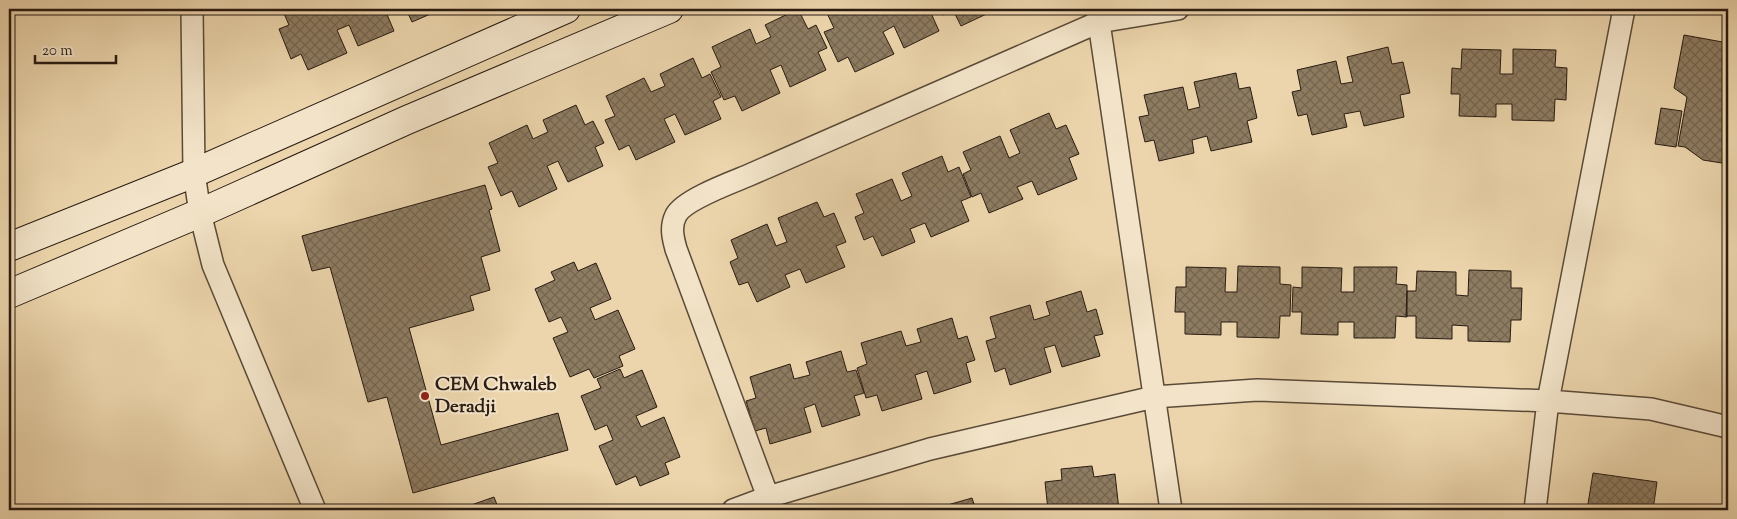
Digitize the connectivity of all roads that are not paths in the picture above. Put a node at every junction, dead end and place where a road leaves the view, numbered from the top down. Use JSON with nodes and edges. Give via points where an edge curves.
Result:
{"nodes":[{"id":1,"x":192,"y":9,"type":"edge"},
{"id":2,"x":566,"y":9,"type":"edge"},
{"id":3,"x":669,"y":9,"type":"edge"},
{"id":4,"x":1178,"y":9,"type":"edge"},
{"id":5,"x":1624,"y":9,"type":"edge"},
{"id":6,"x":1098,"y":15,"type":"edge"},
{"id":7,"x":194,"y":173,"type":"junction"},
{"id":8,"x":200,"y":213,"type":"junction"},
{"id":9,"x":9,"y":247,"type":"edge"},
{"id":10,"x":9,"y":294,"type":"edge"},
{"id":11,"x":1154,"y":397,"type":"junction"},
{"id":12,"x":1548,"y":401,"type":"junction"},
{"id":13,"x":1728,"y":427,"type":"edge"},
{"id":14,"x":768,"y":497,"type":"junction"},
{"id":15,"x":315,"y":510,"type":"edge"},
{"id":16,"x":733,"y":510,"type":"edge"},
{"id":17,"x":1171,"y":510,"type":"edge"},
{"id":18,"x":1535,"y":510,"type":"edge"}],
"edges":[{"from":1,"to":7,"type":"street"},
{"from":2,"to":7,"type":"main road"},
{"from":3,"to":8,"type":"main road","via":[[407,120]]},
{"from":4,"to":6,"type":"street"},
{"from":5,"to":12,"type":"street"},
{"from":6,"to":11,"type":"street"},
{"from":6,"to":14,"type":"street","via":[[713,190],[676,215],[672,232],[676,249]]},
{"from":7,"to":8,"type":"street"},
{"from":7,"to":9,"type":"main road"},
{"from":8,"to":10,"type":"main road"},
{"from":8,"to":15,"type":"street","via":[[213,265]]},
{"from":11,"to":12,"type":"street","via":[[1257,390]]},
{"from":11,"to":14,"type":"street","via":[[930,449]]},
{"from":11,"to":17,"type":"street"},
{"from":12,"to":13,"type":"street","via":[[1651,409]]},
{"from":12,"to":18,"type":"street"},
{"from":14,"to":16,"type":"street"}]}
